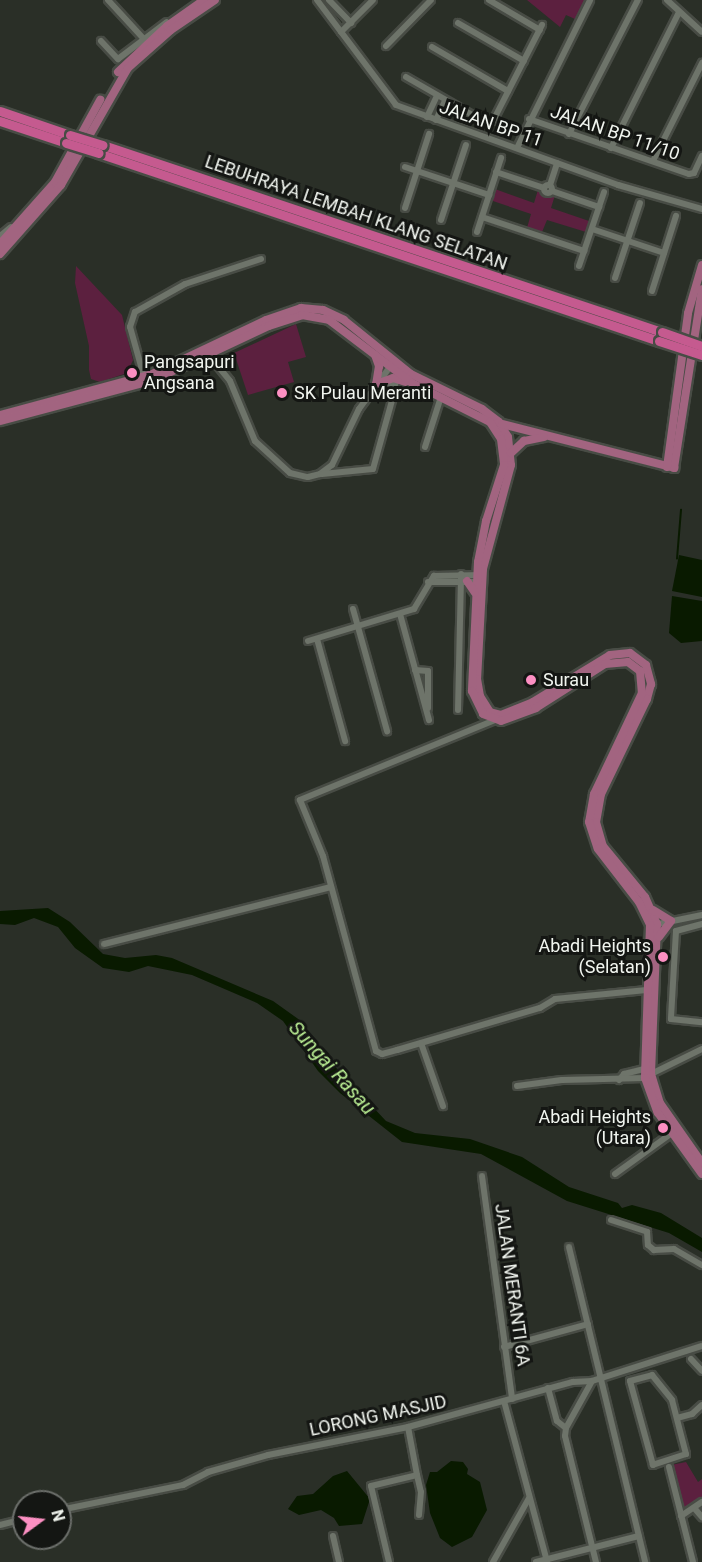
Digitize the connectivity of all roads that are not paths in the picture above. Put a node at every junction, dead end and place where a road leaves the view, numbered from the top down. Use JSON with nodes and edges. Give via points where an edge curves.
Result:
{"nodes":[{"id":1,"x":108,"y":0,"type":"edge"},
{"id":2,"x":204,"y":0,"type":"edge"},
{"id":3,"x":215,"y":0,"type":"edge"},
{"id":4,"x":316,"y":0,"type":"edge"},
{"id":5,"x":329,"y":0,"type":"edge"},
{"id":6,"x":374,"y":0,"type":"edge"},
{"id":7,"x":431,"y":0,"type":"edge"},
{"id":8,"x":489,"y":0,"type":"edge"},
{"id":9,"x":590,"y":0,"type":"edge"},
{"id":10,"x":638,"y":0,"type":"edge"},
{"id":11,"x":667,"y":0,"type":"edge"},
{"id":12,"x":680,"y":12,"type":"junction"},
{"id":13,"x":183,"y":14,"type":"junction"},
{"id":14,"x":351,"y":23,"type":"junction"},
{"id":15,"x":458,"y":23,"type":"dead end"},
{"id":16,"x":341,"y":32,"type":"junction"},
{"id":17,"x":702,"y":32,"type":"edge"},
{"id":18,"x":143,"y":38,"type":"junction"},
{"id":19,"x":101,"y":41,"type":"dead end"},
{"id":20,"x":386,"y":46,"type":"dead end"},
{"id":21,"x":432,"y":47,"type":"dead end"},
{"id":22,"x":524,"y":61,"type":"junction"},
{"id":23,"x":702,"y":63,"type":"edge"},
{"id":24,"x":406,"y":77,"type":"dead end"},
{"id":25,"x":508,"y":91,"type":"junction"},
{"id":26,"x":437,"y":96,"type":"junction"},
{"id":27,"x":445,"y":101,"type":"junction"},
{"id":28,"x":0,"y":111,"type":"edge"},
{"id":29,"x":427,"y":117,"type":"junction"},
{"id":30,"x":529,"y":119,"type":"junction"},
{"id":31,"x":436,"y":120,"type":"junction"},
{"id":32,"x":0,"y":122,"type":"edge"},
{"id":33,"x":429,"y":134,"type":"dead end"},
{"id":34,"x":569,"y":134,"type":"junction"},
{"id":35,"x":68,"y":139,"type":"junction"},
{"id":36,"x":466,"y":145,"type":"dead end"},
{"id":37,"x":517,"y":148,"type":"junction"},
{"id":38,"x":611,"y":148,"type":"junction"},
{"id":39,"x":702,"y":156,"type":"edge"},
{"id":40,"x":501,"y":158,"type":"dead end"},
{"id":41,"x":652,"y":162,"type":"junction"},
{"id":42,"x":557,"y":163,"type":"junction"},
{"id":43,"x":405,"y":167,"type":"dead end"},
{"id":44,"x":417,"y":171,"type":"junction"},
{"id":45,"x":496,"y":172,"type":"junction"},
{"id":46,"x":453,"y":183,"type":"junction"},
{"id":47,"x":549,"y":188,"type":"junction"},
{"id":48,"x":604,"y":192,"type":"dead end"},
{"id":49,"x":489,"y":195,"type":"junction"},
{"id":50,"x":640,"y":204,"type":"dead end"},
{"id":51,"x":599,"y":207,"type":"junction"},
{"id":52,"x":405,"y":208,"type":"dead end"},
{"id":53,"x":702,"y":209,"type":"edge"},
{"id":54,"x":482,"y":216,"type":"junction"},
{"id":55,"x":676,"y":216,"type":"dead end"},
{"id":56,"x":441,"y":220,"type":"dead end"},
{"id":57,"x":20,"y":222,"type":"junction"},
{"id":58,"x":592,"y":229,"type":"junction"},
{"id":59,"x":477,"y":232,"type":"dead end"},
{"id":60,"x":0,"y":236,"type":"edge"},
{"id":61,"x":628,"y":241,"type":"junction"},
{"id":62,"x":0,"y":244,"type":"edge"},
{"id":63,"x":584,"y":251,"type":"junction"},
{"id":64,"x":664,"y":253,"type":"junction"},
{"id":65,"x":0,"y":254,"type":"edge"},
{"id":66,"x":261,"y":259,"type":"dead end"},
{"id":67,"x":702,"y":265,"type":"edge"},
{"id":68,"x":579,"y":266,"type":"dead end"},
{"id":69,"x":615,"y":278,"type":"dead end"},
{"id":70,"x":702,"y":289,"type":"edge"},
{"id":71,"x":652,"y":291,"type":"dead end"},
{"id":72,"x":698,"y":304,"type":"edge"},
{"id":73,"x":661,"y":337,"type":"junction"},
{"id":74,"x":702,"y":346,"type":"edge"},
{"id":75,"x":373,"y":352,"type":"junction"},
{"id":76,"x":702,"y":355,"type":"edge"},
{"id":77,"x":195,"y":362,"type":"junction"},
{"id":78,"x":392,"y":364,"type":"junction"},
{"id":79,"x":144,"y":376,"type":"junction"},
{"id":80,"x":410,"y":383,"type":"junction"},
{"id":81,"x":392,"y":385,"type":"junction"},
{"id":82,"x":375,"y":386,"type":"junction"},
{"id":83,"x":441,"y":397,"type":"junction"},
{"id":84,"x":0,"y":415,"type":"edge"},
{"id":85,"x":0,"y":421,"type":"edge"},
{"id":86,"x":499,"y":422,"type":"junction"},
{"id":87,"x":544,"y":437,"type":"junction"},
{"id":88,"x":670,"y":440,"type":"junction"},
{"id":89,"x":425,"y":447,"type":"dead end"},
{"id":90,"x":511,"y":453,"type":"junction"},
{"id":91,"x":644,"y":463,"type":"junction"},
{"id":92,"x":670,"y":468,"type":"junction"},
{"id":93,"x":320,"y":474,"type":"junction"},
{"id":94,"x":471,"y":578,"type":"junction"},
{"id":95,"x":353,"y":609,"type":"dead end"},
{"id":96,"x":400,"y":614,"type":"junction"},
{"id":97,"x":359,"y":627,"type":"junction"},
{"id":98,"x":317,"y":639,"type":"junction"},
{"id":99,"x":308,"y":641,"type":"dead end"},
{"id":100,"x":415,"y":670,"type":"junction"},
{"id":101,"x":458,"y":710,"type":"dead end"},
{"id":102,"x":495,"y":720,"type":"junction"},
{"id":103,"x":387,"y":731,"type":"dead end"},
{"id":104,"x":345,"y":741,"type":"dead end"},
{"id":105,"x":331,"y":886,"type":"junction"},
{"id":106,"x":651,"y":907,"type":"junction"},
{"id":107,"x":702,"y":915,"type":"edge"},
{"id":108,"x":671,"y":921,"type":"junction"},
{"id":109,"x":702,"y":924,"type":"edge"},
{"id":110,"x":653,"y":925,"type":"junction"},
{"id":111,"x":658,"y":943,"type":"junction"},
{"id":112,"x":104,"y":944,"type":"dead end"},
{"id":113,"x":647,"y":990,"type":"junction"},
{"id":114,"x":702,"y":1022,"type":"edge"},
{"id":115,"x":421,"y":1043,"type":"junction"},
{"id":116,"x":702,"y":1049,"type":"edge"},
{"id":117,"x":646,"y":1074,"type":"junction"},
{"id":118,"x":518,"y":1086,"type":"dead end"},
{"id":119,"x":443,"y":1106,"type":"dead end"},
{"id":120,"x":672,"y":1133,"type":"junction"},
{"id":121,"x":702,"y":1163,"type":"edge"},
{"id":122,"x":615,"y":1174,"type":"dead end"},
{"id":123,"x":702,"y":1174,"type":"edge"},
{"id":124,"x":482,"y":1176,"type":"dead end"},
{"id":125,"x":610,"y":1220,"type":"dead end"},
{"id":126,"x":569,"y":1247,"type":"dead end"},
{"id":127,"x":702,"y":1265,"type":"edge"},
{"id":128,"x":588,"y":1324,"type":"junction"},
{"id":129,"x":702,"y":1346,"type":"edge"},
{"id":130,"x":504,"y":1347,"type":"junction"},
{"id":131,"x":691,"y":1359,"type":"dead end"},
{"id":132,"x":702,"y":1371,"type":"edge"},
{"id":133,"x":600,"y":1378,"type":"junction"},
{"id":134,"x":592,"y":1381,"type":"junction"},
{"id":135,"x":548,"y":1389,"type":"junction"},
{"id":136,"x":512,"y":1399,"type":"junction"},
{"id":137,"x":504,"y":1401,"type":"junction"},
{"id":138,"x":702,"y":1405,"type":"edge"},
{"id":139,"x":677,"y":1418,"type":"junction"},
{"id":140,"x":408,"y":1427,"type":"junction"},
{"id":141,"x":563,"y":1427,"type":"junction"},
{"id":142,"x":669,"y":1464,"type":"junction"},
{"id":143,"x":417,"y":1475,"type":"junction"},
{"id":144,"x":529,"y":1498,"type":"junction"},
{"id":145,"x":702,"y":1502,"type":"edge"},
{"id":146,"x":72,"y":1508,"type":"edge"},
{"id":147,"x":695,"y":1509,"type":"junction"},
{"id":148,"x":419,"y":1515,"type":"dead end"},
{"id":149,"x":681,"y":1516,"type":"junction"},
{"id":150,"x":702,"y":1517,"type":"edge"},
{"id":151,"x":333,"y":1536,"type":"dead end"},
{"id":152,"x":639,"y":1536,"type":"junction"},
{"id":153,"x":593,"y":1547,"type":"junction"},
{"id":154,"x":546,"y":1560,"type":"edge"},
{"id":155,"x":339,"y":1562,"type":"edge"},
{"id":156,"x":389,"y":1562,"type":"edge"},
{"id":157,"x":493,"y":1562,"type":"edge"},
{"id":158,"x":536,"y":1562,"type":"edge"},
{"id":159,"x":596,"y":1562,"type":"edge"},
{"id":160,"x":645,"y":1562,"type":"edge"},
{"id":161,"x":693,"y":1562,"type":"edge"}],
"edges":[{"from":1,"to":18,"type":"street"},
{"from":2,"to":13,"type":"main road"},
{"from":3,"to":65,"type":"main road","via":[[171,30],[128,68],[61,185]]},
{"from":4,"to":16,"type":"street","name":"JALAN BP 11"},
{"from":5,"to":14,"type":"street"},
{"from":6,"to":14,"type":"street"},
{"from":7,"to":20,"type":"street"},
{"from":8,"to":22,"type":"street","via":[[541,28]]},
{"from":9,"to":30,"type":"street"},
{"from":10,"to":34,"type":"street"},
{"from":11,"to":12,"type":"street"},
{"from":12,"to":17,"type":"street"},
{"from":12,"to":38,"type":"street"},
{"from":13,"to":18,"type":"street"},
{"from":13,"to":57,"type":"main road","via":[[126,62],[65,168]]},
{"from":14,"to":16,"type":"street"},
{"from":15,"to":22,"type":"street"},
{"from":16,"to":29,"type":"street","name":"JALAN BP 11","via":[[390,100]]},
{"from":18,"to":19,"type":"street","via":[[118,59]]},
{"from":21,"to":25,"type":"street"},
{"from":22,"to":25,"type":"street"},
{"from":23,"to":41,"type":"street"},
{"from":24,"to":26,"type":"street"},
{"from":25,"to":27,"type":"street","via":[[493,121],[481,120]]},
{"from":26,"to":27,"type":"street"},
{"from":26,"to":29,"type":"street"},
{"from":27,"to":31,"type":"street"},
{"from":28,"to":35,"type":"highway","name":"LEBUHRAYA LEMBAH KLANG SELATAN"},
{"from":29,"to":31,"type":"street","name":"JALAN BP 11"},
{"from":30,"to":34,"type":"street","name":"JALAN BP 11/10"},
{"from":30,"to":37,"type":"street"},
{"from":31,"to":37,"type":"street","name":"JALAN BP 11"},
{"from":32,"to":35,"type":"highway","name":"LEBUHRAYA LEMBAH KLANG SELATAN"},
{"from":33,"to":44,"type":"street"},
{"from":34,"to":38,"type":"street","name":"JALAN BP 11/10"},
{"from":35,"to":73,"type":"highway","name":"LEBUHRAYA LEMBAH KLANG SELATAN","bridge":true},
{"from":36,"to":46,"type":"street"},
{"from":37,"to":42,"type":"street","name":"JALAN BP 11"},
{"from":38,"to":41,"type":"street","name":"JALAN BP 11/10"},
{"from":39,"to":41,"type":"street","name":"JALAN BP 11/10","via":[[691,174]]},
{"from":40,"to":45,"type":"street"},
{"from":42,"to":47,"type":"street"},
{"from":42,"to":53,"type":"street","name":"JALAN BP 11"},
{"from":43,"to":44,"type":"street"},
{"from":44,"to":46,"type":"street"},
{"from":44,"to":52,"type":"street"},
{"from":45,"to":47,"type":"street"},
{"from":45,"to":49,"type":"street"},
{"from":46,"to":49,"type":"street"},
{"from":46,"to":56,"type":"street"},
{"from":47,"to":51,"type":"street"},
{"from":48,"to":51,"type":"street"},
{"from":49,"to":54,"type":"street"},
{"from":50,"to":61,"type":"street"},
{"from":51,"to":58,"type":"street"},
{"from":54,"to":59,"type":"street"},
{"from":54,"to":63,"type":"street"},
{"from":55,"to":64,"type":"street"},
{"from":57,"to":60,"type":"street"},
{"from":57,"to":62,"type":"main road"},
{"from":58,"to":61,"type":"street"},
{"from":58,"to":63,"type":"street"},
{"from":61,"to":64,"type":"street"},
{"from":61,"to":69,"type":"street"},
{"from":63,"to":68,"type":"street"},
{"from":64,"to":71,"type":"street"},
{"from":66,"to":79,"type":"street","via":[[185,284],[135,312],[130,327]]},
{"from":67,"to":72,"type":"main road"},
{"from":70,"to":72,"type":"main road"},
{"from":72,"to":88,"type":"main road"},
{"from":72,"to":92,"type":"main road"},
{"from":73,"to":74,"type":"highway","name":"LEBUHRAYA LEMBAH KLANG SELATAN","bridge":true},
{"from":73,"to":76,"type":"highway","name":"LEBUHRAYA LEMBAH KLANG SELATAN","bridge":true},
{"from":75,"to":77,"type":"main road","via":[[329,320],[302,315],[269,326]]},
{"from":75,"to":78,"type":"main road"},
{"from":75,"to":82,"type":"main road","via":[[379,366]]},
{"from":77,"to":85,"type":"main road","via":[[154,380]]},
{"from":77,"to":93,"type":"street","via":[[211,359],[220,366],[250,435],[271,459],[299,476]]},
{"from":78,"to":79,"type":"main road","via":[[345,320],[323,310],[302,308]]},
{"from":78,"to":80,"type":"main road"},
{"from":78,"to":82,"type":"street"},
{"from":78,"to":86,"type":"main road","via":[[473,404]]},
{"from":79,"to":84,"type":"main road"},
{"from":80,"to":81,"type":"street"},
{"from":80,"to":82,"type":"main road","via":[[393,378]]},
{"from":80,"to":83,"type":"main road"},
{"from":81,"to":82,"type":"street"},
{"from":81,"to":93,"type":"street","via":[[393,397],[373,469]]},
{"from":82,"to":93,"type":"street","via":[[359,409],[338,457]]},
{"from":83,"to":89,"type":"street"},
{"from":83,"to":94,"type":"main road","via":[[490,422],[504,449],[503,475]]},
{"from":86,"to":87,"type":"main road"},
{"from":86,"to":90,"type":"main road"},
{"from":87,"to":90,"type":"main road","via":[[524,441]]},
{"from":87,"to":91,"type":"main road"},
{"from":88,"to":91,"type":"main road","via":[[661,459]]},
{"from":88,"to":92,"type":"main road"},
{"from":90,"to":94,"type":"main road","via":[[509,476]]},
{"from":91,"to":92,"type":"main road"},
{"from":94,"to":96,"type":"street","via":[[428,582],[414,609]]},
{"from":94,"to":101,"type":"street"},
{"from":94,"to":102,"type":"main road","via":[[475,594],[472,691],[478,709]]},
{"from":94,"to":106,"type":"main road","via":[[477,679],[483,702],[495,714],[533,702],[610,654],[630,653],[646,665],[651,684],[648,699],[601,795],[596,822],[603,846]]},
{"from":95,"to":97,"type":"street"},
{"from":96,"to":97,"type":"street"},
{"from":96,"to":100,"type":"street"},
{"from":97,"to":98,"type":"street"},
{"from":97,"to":103,"type":"street"},
{"from":98,"to":99,"type":"street"},
{"from":98,"to":104,"type":"street"},
{"from":100,"to":100,"type":"street","via":[[426,710],[429,720],[428,671]]},
{"from":102,"to":105,"type":"street","via":[[300,800]]},
{"from":102,"to":110,"type":"main road","via":[[522,716],[605,664],[628,662],[640,671],[644,686],[639,703],[594,794],[589,822],[598,849]]},
{"from":105,"to":112,"type":"street"},
{"from":105,"to":115,"type":"street","via":[[376,1051],[382,1054]]},
{"from":106,"to":108,"type":"main road","via":[[659,917]]},
{"from":106,"to":110,"type":"main road"},
{"from":107,"to":108,"type":"street"},
{"from":108,"to":110,"type":"street"},
{"from":108,"to":111,"type":"main road"},
{"from":109,"to":114,"type":"street","via":[[676,931],[672,1020]]},
{"from":110,"to":111,"type":"main road"},
{"from":110,"to":113,"type":"main road"},
{"from":111,"to":117,"type":"main road"},
{"from":113,"to":115,"type":"street","via":[[551,1000],[540,1008]]},
{"from":113,"to":117,"type":"main road"},
{"from":115,"to":119,"type":"street"},
{"from":116,"to":117,"type":"street"},
{"from":117,"to":118,"type":"street","via":[[619,1080],[562,1080]]},
{"from":117,"to":120,"type":"main road","via":[[655,1107]]},
{"from":117,"to":121,"type":"main road","via":[[660,1103]]},
{"from":120,"to":122,"type":"street"},
{"from":120,"to":123,"type":"main road"},
{"from":124,"to":130,"type":"street","name":"JALAN MERANTI 6A"},
{"from":125,"to":127,"type":"street","via":[[647,1232],[648,1245],[654,1250],[674,1249]]},
{"from":126,"to":128,"type":"street"},
{"from":128,"to":130,"type":"street"},
{"from":128,"to":133,"type":"street"},
{"from":129,"to":133,"type":"street","name":"LORONG MASJID"},
{"from":130,"to":136,"type":"street","name":"JALAN MERANTI 6A"},
{"from":131,"to":132,"type":"street"},
{"from":133,"to":134,"type":"street","name":"LORONG MASJID"},
{"from":133,"to":152,"type":"street"},
{"from":134,"to":135,"type":"street","name":"LORONG MASJID"},
{"from":134,"to":141,"type":"street"},
{"from":135,"to":136,"type":"street","name":"LORONG MASJID"},
{"from":135,"to":141,"type":"street"},
{"from":136,"to":137,"type":"street","name":"LORONG MASJID"},
{"from":137,"to":140,"type":"street","name":"LORONG MASJID"},
{"from":137,"to":144,"type":"street"},
{"from":138,"to":139,"type":"street","via":[[692,1414]]},
{"from":139,"to":142,"type":"street","via":[[686,1454]]},
{"from":139,"to":142,"type":"street","via":[[672,1400],[652,1375],[630,1381],[651,1462]]},
{"from":140,"to":143,"type":"street"},
{"from":140,"to":146,"type":"street","name":"LORONG MASJID","via":[[268,1455],[208,1472],[183,1485]]},
{"from":141,"to":153,"type":"street"},
{"from":142,"to":149,"type":"street"},
{"from":143,"to":148,"type":"street","via":[[422,1492]]},
{"from":143,"to":156,"type":"street","via":[[371,1486]]},
{"from":144,"to":154,"type":"street"},
{"from":144,"to":157,"type":"street"},
{"from":145,"to":147,"type":"street"},
{"from":147,"to":149,"type":"street"},
{"from":147,"to":150,"type":"street"},
{"from":149,"to":161,"type":"street"},
{"from":151,"to":155,"type":"street"},
{"from":152,"to":153,"type":"street"},
{"from":152,"to":160,"type":"street"},
{"from":153,"to":154,"type":"street"},
{"from":153,"to":159,"type":"street"},
{"from":154,"to":158,"type":"street"}]}
